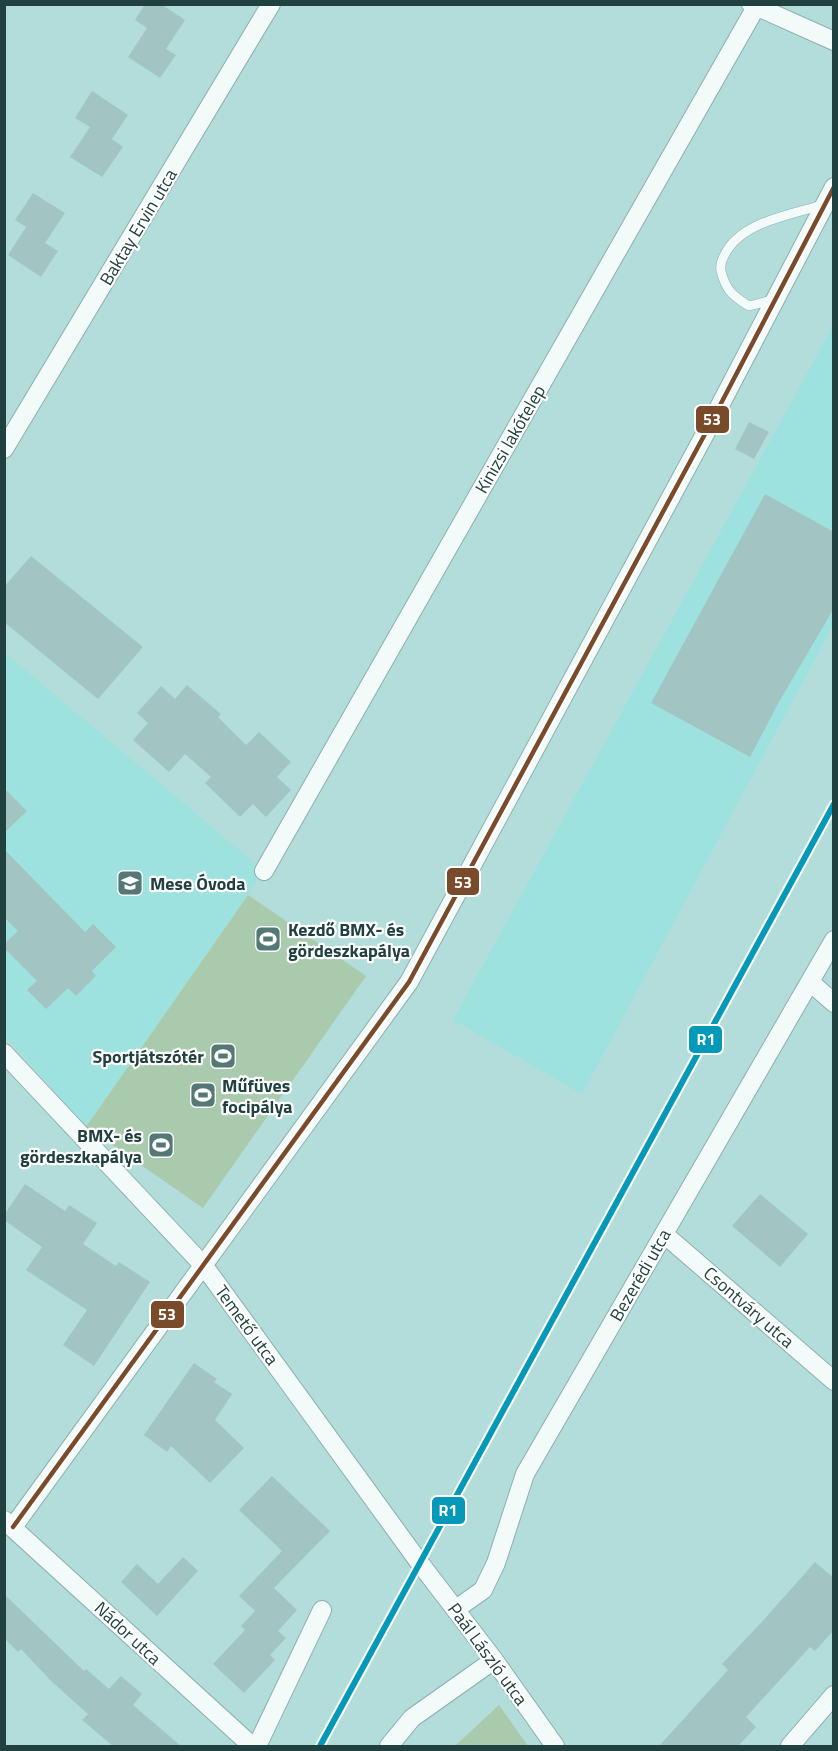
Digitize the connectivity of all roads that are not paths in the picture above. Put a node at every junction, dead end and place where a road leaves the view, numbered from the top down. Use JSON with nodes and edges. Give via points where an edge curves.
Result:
{"nodes":[{"id":1,"x":271,"y":4,"type":"edge"},
{"id":2,"x":753,"y":6,"type":"edge"},
{"id":3,"x":834,"y":41,"type":"edge"},
{"id":4,"x":834,"y":187,"type":"edge"},
{"id":5,"x":825,"y":204,"type":"junction"},
{"id":6,"x":775,"y":298,"type":"junction"},
{"id":7,"x":4,"y":449,"type":"edge"},
{"id":8,"x":264,"y":871,"type":"dead end"},
{"id":9,"x":834,"y":940,"type":"edge"},
{"id":10,"x":810,"y":982,"type":"junction"},
{"id":11,"x":834,"y":1003,"type":"edge"},
{"id":12,"x":4,"y":1053,"type":"edge"},
{"id":13,"x":664,"y":1234,"type":"junction"},
{"id":14,"x":204,"y":1266,"type":"junction"},
{"id":15,"x":834,"y":1381,"type":"edge"},
{"id":16,"x":9,"y":1523,"type":"edge"},
{"id":17,"x":419,"y":1563,"type":"joint"},
{"id":18,"x":456,"y":1609,"type":"junction"},
{"id":19,"x":322,"y":1610,"type":"dead end"},
{"id":20,"x":494,"y":1660,"type":"junction"},
{"id":21,"x":834,"y":1695,"type":"edge"},
{"id":22,"x":254,"y":1746,"type":"edge"},
{"id":23,"x":388,"y":1746,"type":"edge"},
{"id":24,"x":555,"y":1746,"type":"edge"},
{"id":25,"x":790,"y":1746,"type":"edge"}],
"edges":[{"from":1,"to":7,"type":"street","name":"Baktay Ervin utca"},
{"from":2,"to":3,"type":"street"},
{"from":2,"to":8,"type":"street","name":"Kinizsi lakótelep"},
{"from":4,"to":5,"type":"street"},
{"from":5,"to":6,"type":"street"},
{"from":5,"to":6,"type":"lane","via":[[752,227],[735,238],[726,251],[720,265],[724,284],[735,297],[749,306]]},
{"from":6,"to":14,"type":"street","via":[[409,982]]},
{"from":9,"to":10,"type":"street","name":"Bezerédi utca"},
{"from":10,"to":11,"type":"street"},
{"from":10,"to":13,"type":"street","name":"Bezerédi utca"},
{"from":12,"to":14,"type":"street","name":"Temető utca"},
{"from":13,"to":15,"type":"street","name":"Csontváry utca"},
{"from":13,"to":18,"type":"street","name":"Bezerédi utca","via":[[525,1474],[496,1563],[483,1590]]},
{"from":14,"to":16,"type":"street"},
{"from":14,"to":17,"type":"street","name":"Temető utca"},
{"from":16,"to":22,"type":"street","name":"Nádor utca"},
{"from":17,"to":18,"type":"street","name":"Paál László utca"},
{"from":18,"to":20,"type":"street","name":"Paál László utca"},
{"from":19,"to":22,"type":"street"},
{"from":20,"to":23,"type":"street","via":[[412,1718]]},
{"from":20,"to":24,"type":"street","name":"Paál László utca"},
{"from":21,"to":25,"type":"street"}]}
